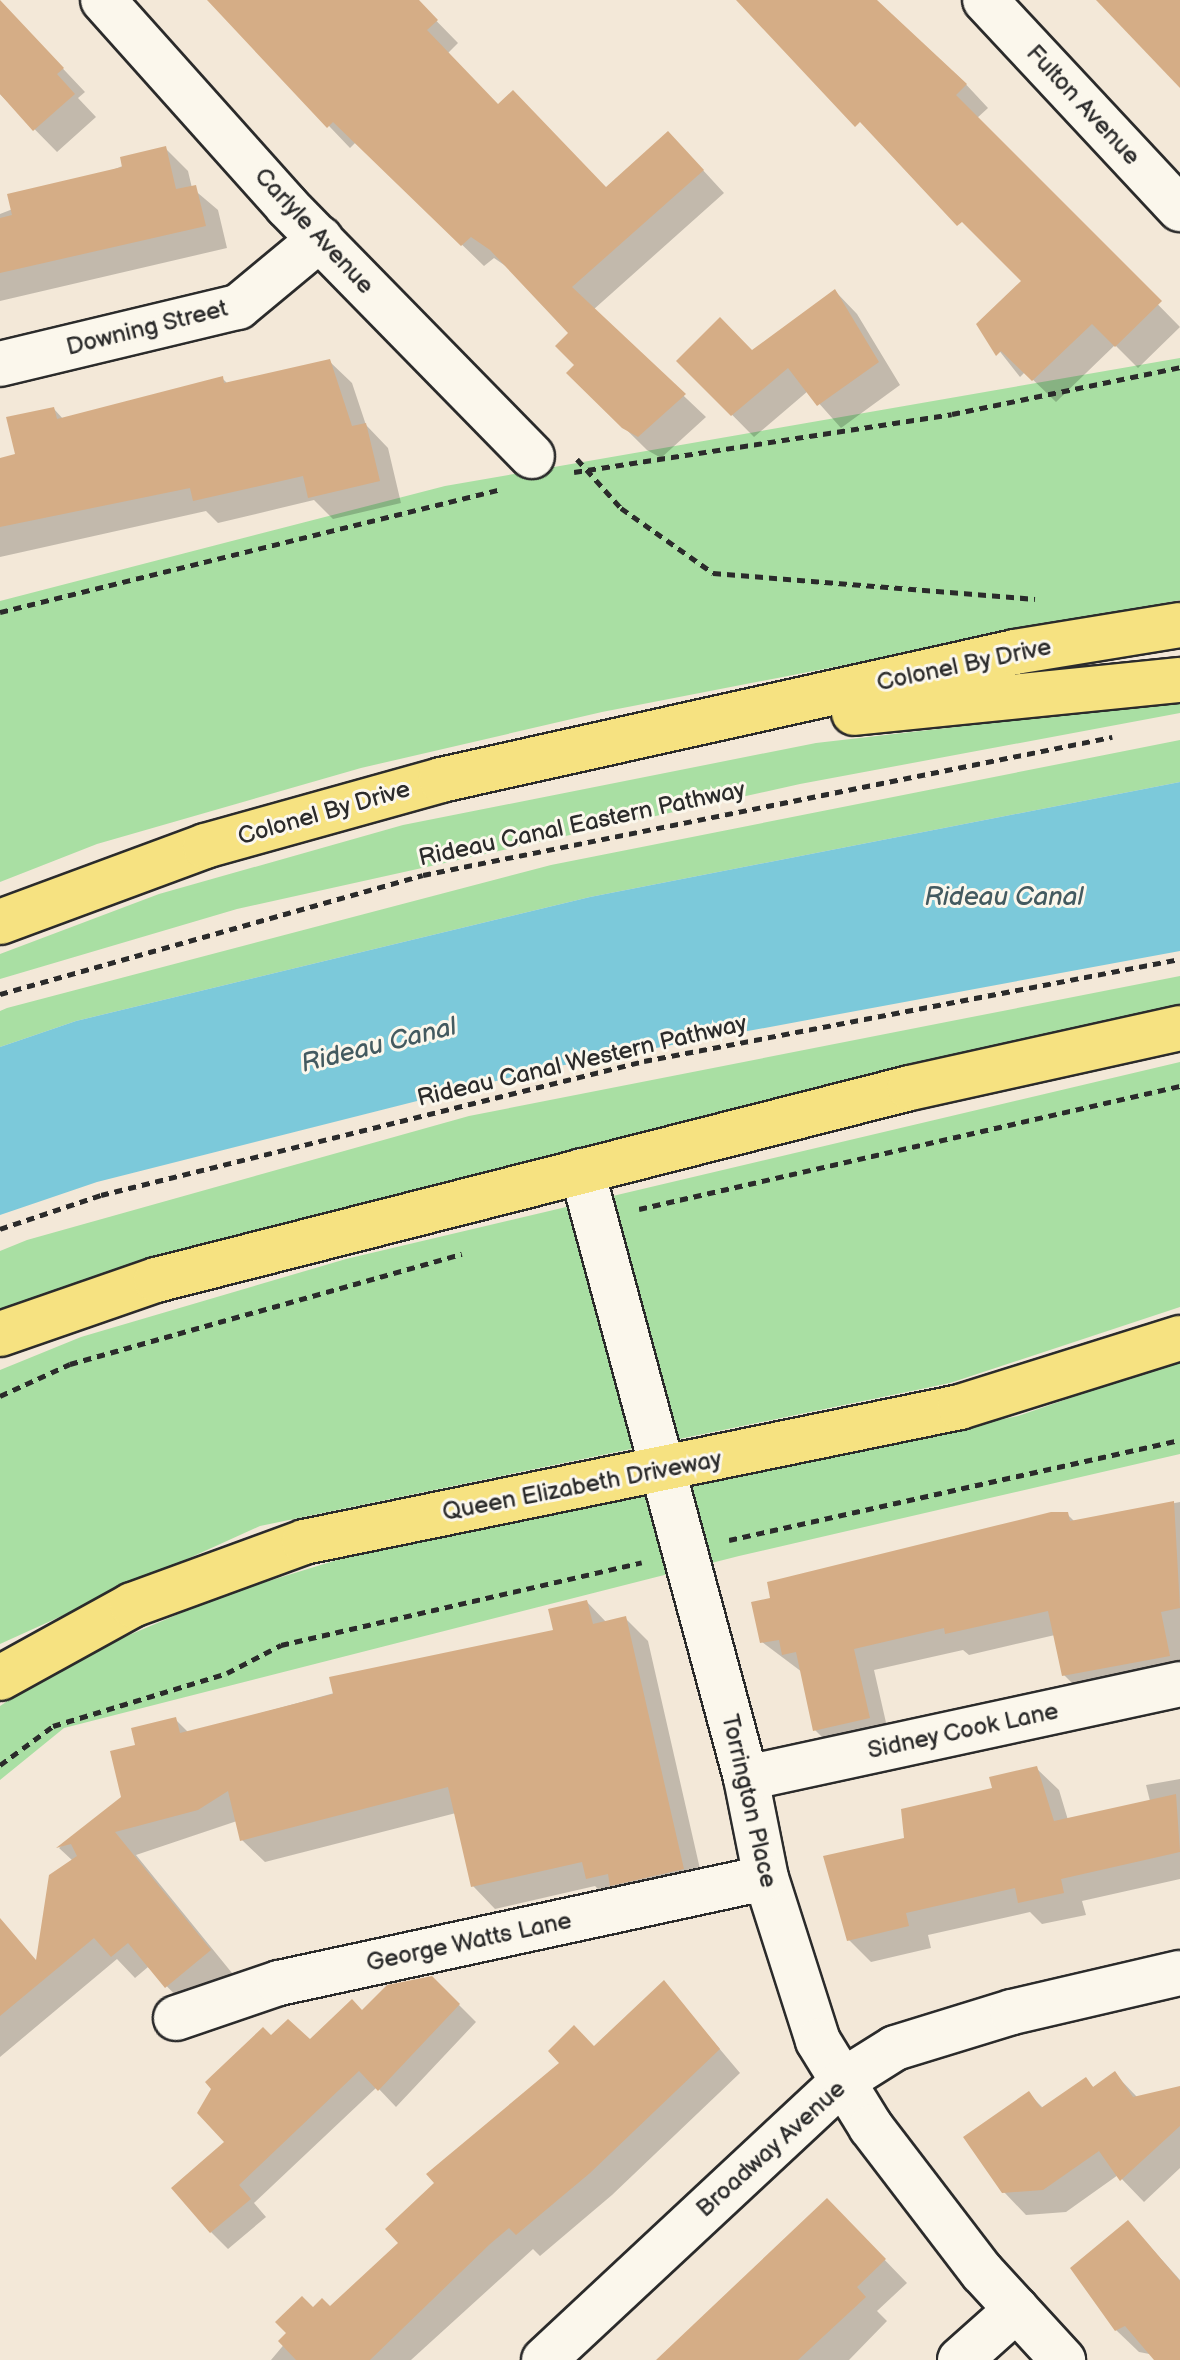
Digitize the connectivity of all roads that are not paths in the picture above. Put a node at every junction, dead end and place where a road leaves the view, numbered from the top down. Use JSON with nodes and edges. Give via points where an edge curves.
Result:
{"nodes":[{"id":1,"x":103,"y":0,"type":"edge"},
{"id":2,"x":985,"y":0,"type":"edge"},
{"id":3,"x":1180,"y":209,"type":"edge"},
{"id":4,"x":320,"y":239,"type":"junction"},
{"id":5,"x":0,"y":364,"type":"edge"},
{"id":6,"x":539,"y":472,"type":"road end"},
{"id":7,"x":1180,"y":625,"type":"edge"},
{"id":8,"x":1180,"y":680,"type":"edge"},
{"id":9,"x":656,"y":733,"type":"junction"},
{"id":10,"x":0,"y":922,"type":"edge"},
{"id":11,"x":1180,"y":1028,"type":"edge"},
{"id":12,"x":582,"y":1171,"type":"junction"},
{"id":13,"x":0,"y":1334,"type":"edge"},
{"id":14,"x":1180,"y":1338,"type":"edge"},
{"id":15,"x":662,"y":1471,"type":"junction"},
{"id":16,"x":0,"y":1678,"type":"edge"},
{"id":17,"x":1180,"y":1684,"type":"edge"},
{"id":18,"x":746,"y":1778,"type":"junction"},
{"id":19,"x":766,"y":1878,"type":"junction"},
{"id":20,"x":1180,"y":1973,"type":"edge"},
{"id":21,"x":176,"y":2018,"type":"dead end"},
{"id":22,"x":844,"y":2080,"type":"junction"},
{"id":23,"x":1017,"y":2309,"type":"junction"},
{"id":24,"x":544,"y":2360,"type":"edge"},
{"id":25,"x":960,"y":2360,"type":"edge"},
{"id":26,"x":1063,"y":2360,"type":"edge"}],
"edges":[{"from":1,"to":4,"type":"street","name":"Carlyle Avenue"},
{"from":2,"to":3,"type":"street","name":"Fulton Avenue"},
{"from":4,"to":5,"type":"street","name":"Downing Street","via":[[238,307]]},
{"from":4,"to":6,"type":"street","name":"Carlyle Avenue"},
{"from":7,"to":9,"type":"main road","name":"Colonel By Drive","via":[[1015,652]]},
{"from":8,"to":9,"type":"main road","name":"Colonel By Drive"},
{"from":9,"to":10,"type":"main road","name":"Colonel By Drive","via":[[441,780],[205,846]]},
{"from":11,"to":12,"type":"main road"},
{"from":12,"to":13,"type":"main road","via":[[156,1280]]},
{"from":12,"to":15,"type":"street","name":"Torrington Place"},
{"from":14,"to":15,"type":"main road","name":"Queen Elizabeth Driveway","via":[[960,1407]]},
{"from":15,"to":16,"type":"main road","name":"Queen Elizabeth Driveway","via":[[304,1542],[132,1605]]},
{"from":15,"to":18,"type":"street","name":"Torrington Place"},
{"from":17,"to":18,"type":"street","name":"Sidney Cook Lane"},
{"from":18,"to":19,"type":"street","name":"Torrington Place"},
{"from":19,"to":21,"type":"street","name":"George Watts Lane","via":[[279,1983]]},
{"from":19,"to":22,"type":"street","name":"Torrington Place","via":[[818,2041]]},
{"from":20,"to":22,"type":"street","name":"Broadway Avenue","via":[[895,2048]]},
{"from":22,"to":23,"type":"street","name":"Torrington Place","via":[[881,2139]]},
{"from":22,"to":24,"type":"street","name":"Broadway Avenue"},
{"from":23,"to":25,"type":"street"},
{"from":23,"to":26,"type":"street","name":"Torrington Place"}]}
